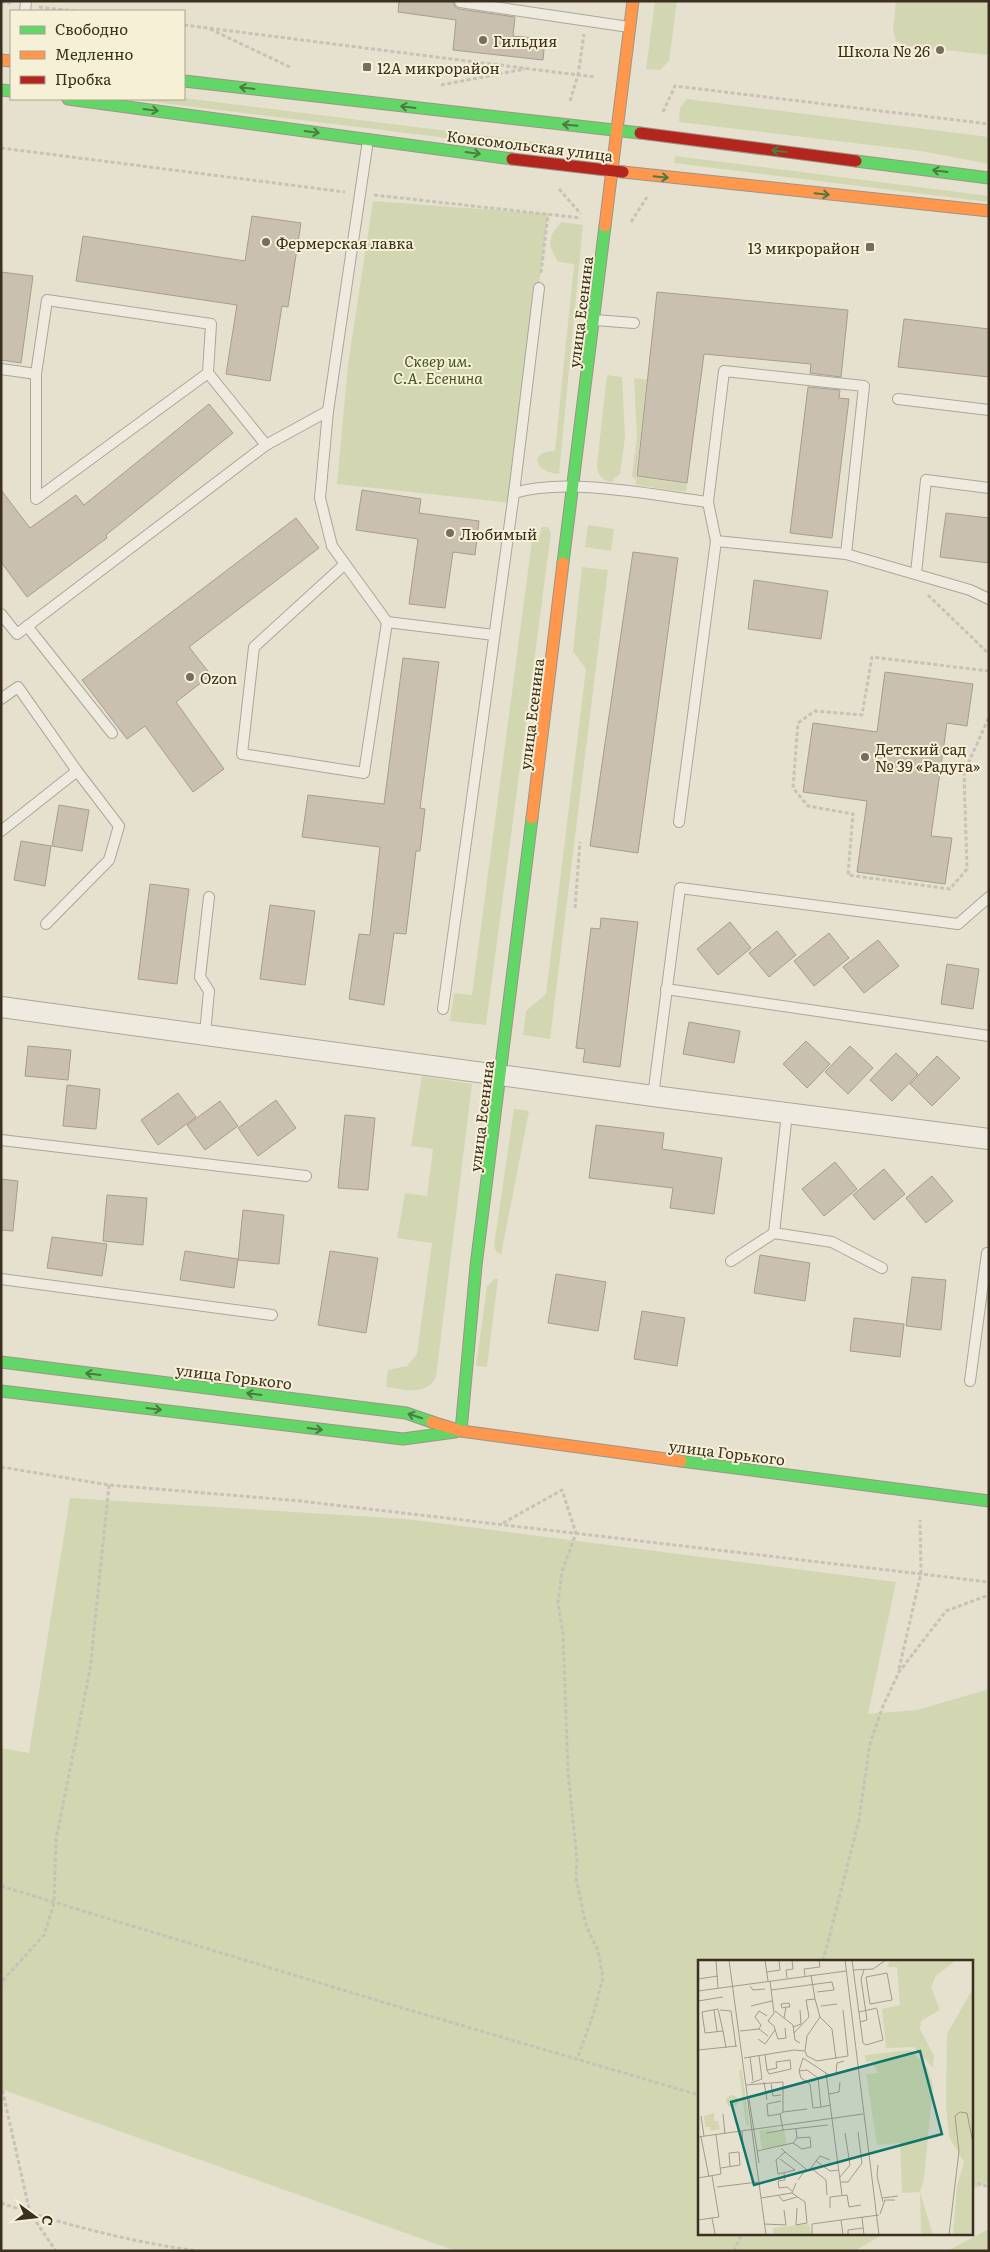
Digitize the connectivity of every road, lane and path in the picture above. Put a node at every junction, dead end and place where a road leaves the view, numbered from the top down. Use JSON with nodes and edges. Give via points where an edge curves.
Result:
{"nodes":[{"id":1,"x":633,"y":1,"type":"edge"},
{"id":2,"x":460,"y":2,"type":"edge"},
{"id":3,"x":586,"y":20,"type":"junction"},
{"id":4,"x":185,"y":25,"type":"edge"},
{"id":5,"x":630,"y":27,"type":"junction"},
{"id":6,"x":207,"y":28,"type":"junction"},
{"id":7,"x":528,"y":68,"type":"junction"},
{"id":8,"x":300,"y":72,"type":"dead end"},
{"id":9,"x":578,"y":75,"type":"junction"},
{"id":10,"x":595,"y":77,"type":"dead end"},
{"id":11,"x":185,"y":81,"type":"edge"},
{"id":12,"x":438,"y":85,"type":"dead end"},
{"id":13,"x":76,"y":100,"type":"edge"},
{"id":14,"x":568,"y":108,"type":"dead end"},
{"id":15,"x":661,"y":114,"type":"dead end"},
{"id":16,"x":989,"y":124,"type":"edge"},
{"id":17,"x":618,"y":130,"type":"junction"},
{"id":18,"x":368,"y":139,"type":"junction"},
{"id":19,"x":1,"y":148,"type":"edge"},
{"id":20,"x":612,"y":171,"type":"junction"},
{"id":21,"x":989,"y":178,"type":"edge"},
{"id":22,"x":557,"y":186,"type":"dead end"},
{"id":23,"x":651,"y":190,"type":"dead end"},
{"id":24,"x":360,"y":193,"type":"junction"},
{"id":25,"x":989,"y":211,"type":"edge"},
{"id":26,"x":548,"y":214,"type":"junction"},
{"id":27,"x":631,"y":223,"type":"dead end"},
{"id":28,"x":539,"y":288,"type":"joint"},
{"id":29,"x":595,"y":320,"type":"junction"},
{"id":30,"x":634,"y":323,"type":"dead end"},
{"id":31,"x":1,"y":369,"type":"edge"},
{"id":32,"x":208,"y":373,"type":"junction"},
{"id":33,"x":36,"y":374,"type":"junction"},
{"id":34,"x":898,"y":399,"type":"dead end"},
{"id":35,"x":989,"y":410,"type":"edge"},
{"id":36,"x":328,"y":411,"type":"junction"},
{"id":37,"x":266,"y":445,"type":"junction"},
{"id":38,"x":574,"y":486,"type":"junction"},
{"id":39,"x":989,"y":488,"type":"edge"},
{"id":40,"x":514,"y":493,"type":"junction"},
{"id":41,"x":708,"y":502,"type":"junction"},
{"id":42,"x":716,"y":541,"type":"junction"},
{"id":43,"x":846,"y":554,"type":"junction"},
{"id":44,"x":345,"y":564,"type":"junction"},
{"id":45,"x":901,"y":568,"type":"junction"},
{"id":46,"x":916,"y":573,"type":"junction"},
{"id":47,"x":989,"y":599,"type":"edge"},
{"id":48,"x":1,"y":614,"type":"edge"},
{"id":49,"x":387,"y":622,"type":"junction"},
{"id":50,"x":27,"y":626,"type":"junction"},
{"id":51,"x":494,"y":635,"type":"junction"},
{"id":52,"x":989,"y":654,"type":"edge"},
{"id":53,"x":989,"y":671,"type":"edge"},
{"id":54,"x":1,"y":699,"type":"edge"},
{"id":55,"x":989,"y":717,"type":"edge"},
{"id":56,"x":112,"y":732,"type":"dead end"},
{"id":57,"x":77,"y":771,"type":"junction"},
{"id":58,"x":679,"y":822,"type":"dead end"},
{"id":59,"x":1,"y":831,"type":"edge"},
{"id":60,"x":580,"y":842,"type":"dead end"},
{"id":61,"x":209,"y":896,"type":"dead end"},
{"id":62,"x":989,"y":897,"type":"edge"},
{"id":63,"x":575,"y":908,"type":"dead end"},
{"id":64,"x":46,"y":924,"type":"dead end"},
{"id":65,"x":666,"y":989,"type":"junction"},
{"id":66,"x":1,"y":1007,"type":"edge"},
{"id":67,"x":443,"y":1009,"type":"dead end"},
{"id":68,"x":206,"y":1034,"type":"junction"},
{"id":69,"x":989,"y":1036,"type":"edge"},
{"id":70,"x":501,"y":1074,"type":"junction"},
{"id":71,"x":653,"y":1096,"type":"junction"},
{"id":72,"x":788,"y":1113,"type":"junction"},
{"id":73,"x":1,"y":1140,"type":"edge"},
{"id":74,"x":989,"y":1140,"type":"edge"},
{"id":75,"x":306,"y":1176,"type":"dead end"},
{"id":76,"x":774,"y":1233,"type":"junction"},
{"id":77,"x":989,"y":1241,"type":"edge"},
{"id":78,"x":988,"y":1254,"type":"edge"},
{"id":79,"x":731,"y":1261,"type":"dead end"},
{"id":80,"x":882,"y":1268,"type":"dead end"},
{"id":81,"x":1,"y":1279,"type":"edge"},
{"id":82,"x":272,"y":1315,"type":"dead end"},
{"id":83,"x":1,"y":1362,"type":"edge"},
{"id":84,"x":970,"y":1381,"type":"dead end"},
{"id":85,"x":1,"y":1391,"type":"edge"},
{"id":86,"x":462,"y":1431,"type":"junction"},
{"id":87,"x":1,"y":1467,"type":"edge"},
{"id":88,"x":108,"y":1485,"type":"junction"},
{"id":89,"x":989,"y":1501,"type":"edge"},
{"id":90,"x":920,"y":1520,"type":"dead end"},
{"id":91,"x":501,"y":1524,"type":"junction"},
{"id":92,"x":576,"y":1533,"type":"junction"},
{"id":93,"x":920,"y":1573,"type":"junction"},
{"id":94,"x":989,"y":1582,"type":"edge"},
{"id":95,"x":989,"y":1595,"type":"edge"},
{"id":96,"x":899,"y":1672,"type":"junction"},
{"id":97,"x":1,"y":1886,"type":"edge"},
{"id":98,"x":54,"y":1903,"type":"junction"},
{"id":99,"x":823,"y":1960,"type":"edge"},
{"id":100,"x":1,"y":1987,"type":"edge"},
{"id":101,"x":577,"y":2060,"type":"junction"},
{"id":102,"x":1,"y":2084,"type":"edge"},
{"id":103,"x":698,"y":2095,"type":"edge"},
{"id":104,"x":972,"y":2181,"type":"edge"},
{"id":105,"x":989,"y":2187,"type":"edge"},
{"id":106,"x":1,"y":2203,"type":"edge"},
{"id":107,"x":30,"y":2213,"type":"junction"},
{"id":108,"x":742,"y":2234,"type":"edge"},
{"id":109,"x":56,"y":2251,"type":"edge"},
{"id":110,"x":198,"y":2251,"type":"edge"},
{"id":111,"x":734,"y":2251,"type":"edge"}],
"edges":[{"from":1,"to":5,"type":"main road","name":"улица Есенина"},
{"from":2,"to":3,"type":"lane"},
{"from":3,"to":5,"type":"lane"},
{"from":3,"to":9,"type":"path"},
{"from":4,"to":6,"type":"path"},
{"from":5,"to":17,"type":"main road","name":"улица Есенина"},
{"from":6,"to":7,"type":"path"},
{"from":6,"to":8,"type":"path"},
{"from":7,"to":9,"type":"path"},
{"from":7,"to":12,"type":"path"},
{"from":9,"to":10,"type":"path"},
{"from":9,"to":14,"type":"path"},
{"from":17,"to":11,"type":"main road","name":"Комсомольская улица","one_way":true},
{"from":13,"to":18,"type":"main road","name":"Комсомольская улица","one_way":true},
{"from":15,"to":16,"type":"path","via":[[675,86]]},
{"from":17,"to":20,"type":"main road","name":"улица Есенина"},
{"from":21,"to":17,"type":"main road","name":"Комсомольская улица","one_way":true},
{"from":18,"to":20,"type":"main road","name":"Комсомольская улица","one_way":true},
{"from":18,"to":24,"type":"lane"},
{"from":19,"to":24,"type":"path"},
{"from":20,"to":25,"type":"main road","name":"Комсомольская улица","one_way":true},
{"from":20,"to":29,"type":"main road","name":"улица Есенина"},
{"from":22,"to":26,"type":"path","via":[[585,218]]},
{"from":23,"to":27,"type":"path"},
{"from":24,"to":26,"type":"path"},
{"from":24,"to":36,"type":"lane"},
{"from":26,"to":28,"type":"path"},
{"from":28,"to":40,"type":"lane"},
{"from":29,"to":30,"type":"lane"},
{"from":29,"to":38,"type":"main road","name":"улица Есенина"},
{"from":31,"to":33,"type":"lane"},
{"from":32,"to":33,"type":"lane","via":[[211,324],[47,300]]},
{"from":32,"to":33,"type":"lane","via":[[36,499]]},
{"from":32,"to":37,"type":"lane"},
{"from":34,"to":35,"type":"lane"},
{"from":36,"to":37,"type":"lane"},
{"from":36,"to":44,"type":"lane","via":[[320,498],[332,546]]},
{"from":37,"to":50,"type":"lane"},
{"from":38,"to":40,"type":"lane","via":[[526,489]]},
{"from":38,"to":41,"type":"lane"},
{"from":38,"to":70,"type":"main road","name":"улица Есенина"},
{"from":39,"to":46,"type":"lane","via":[[926,480]]},
{"from":40,"to":51,"type":"lane"},
{"from":41,"to":42,"type":"lane"},
{"from":41,"to":43,"type":"lane","via":[[724,371],[864,386]]},
{"from":42,"to":43,"type":"lane"},
{"from":42,"to":58,"type":"lane"},
{"from":43,"to":45,"type":"lane"},
{"from":44,"to":49,"type":"lane"},
{"from":44,"to":49,"type":"lane","via":[[254,647],[242,754],[364,774]]},
{"from":45,"to":46,"type":"lane"},
{"from":45,"to":52,"type":"path"},
{"from":46,"to":47,"type":"lane"},
{"from":48,"to":50,"type":"lane","via":[[17,634]]},
{"from":49,"to":51,"type":"lane"},
{"from":50,"to":56,"type":"lane"},
{"from":51,"to":67,"type":"lane"},
{"from":53,"to":55,"type":"path","via":[[872,657],[862,715],[815,711],[798,723],[793,788],[808,806],[853,814],[848,875],[950,889],[967,869],[964,773]]},
{"from":54,"to":57,"type":"lane","via":[[18,687]]},
{"from":57,"to":59,"type":"lane"},
{"from":57,"to":64,"type":"lane","via":[[119,826],[109,860]]},
{"from":60,"to":63,"type":"path"},
{"from":61,"to":68,"type":"lane","via":[[200,977],[209,991]]},
{"from":62,"to":65,"type":"lane","via":[[958,924],[680,888]]},
{"from":65,"to":69,"type":"lane"},
{"from":65,"to":71,"type":"lane"},
{"from":66,"to":68,"type":"street"},
{"from":68,"to":70,"type":"street"},
{"from":70,"to":71,"type":"street"},
{"from":70,"to":86,"type":"main road","name":"улица Есенина","via":[[476,1266]]},
{"from":71,"to":72,"type":"street"},
{"from":72,"to":74,"type":"street"},
{"from":72,"to":76,"type":"lane"},
{"from":73,"to":75,"type":"lane"},
{"from":76,"to":79,"type":"lane"},
{"from":76,"to":80,"type":"lane","via":[[832,1242]]},
{"from":77,"to":78,"type":"lane"},
{"from":78,"to":84,"type":"lane"},
{"from":81,"to":82,"type":"lane"},
{"from":86,"to":83,"type":"main road","name":"улица Горького","one_way":true,"via":[[406,1413]]},
{"from":85,"to":86,"type":"main road","name":"улица Горького","one_way":true,"via":[[403,1439]]},
{"from":86,"to":89,"type":"main road","name":"улица Горького"},
{"from":87,"to":88,"type":"path"},
{"from":88,"to":91,"type":"path","via":[[301,1501]]},
{"from":88,"to":98,"type":"path","via":[[90,1670],[56,1839]]},
{"from":90,"to":93,"type":"path"},
{"from":91,"to":92,"type":"path"},
{"from":91,"to":92,"type":"path","via":[[562,1490]]},
{"from":92,"to":93,"type":"path"},
{"from":92,"to":101,"type":"path","via":[[562,1571],[558,1603],[563,1634],[568,1772],[576,1878],[586,1925],[598,1951],[603,1977]]},
{"from":93,"to":94,"type":"path"},
{"from":93,"to":96,"type":"path"},
{"from":95,"to":96,"type":"path","via":[[946,1611]]},
{"from":96,"to":99,"type":"path","via":[[870,1744],[860,1820]]},
{"from":97,"to":98,"type":"path"},
{"from":98,"to":100,"type":"path","via":[[44,1935],[4,1979]]},
{"from":98,"to":101,"type":"path"},
{"from":101,"to":103,"type":"path"},
{"from":102,"to":107,"type":"path"},
{"from":104,"to":105,"type":"path"},
{"from":106,"to":107,"type":"path"},
{"from":107,"to":109,"type":"path"},
{"from":107,"to":110,"type":"path","via":[[151,2244]]},
{"from":108,"to":111,"type":"path"}]}
